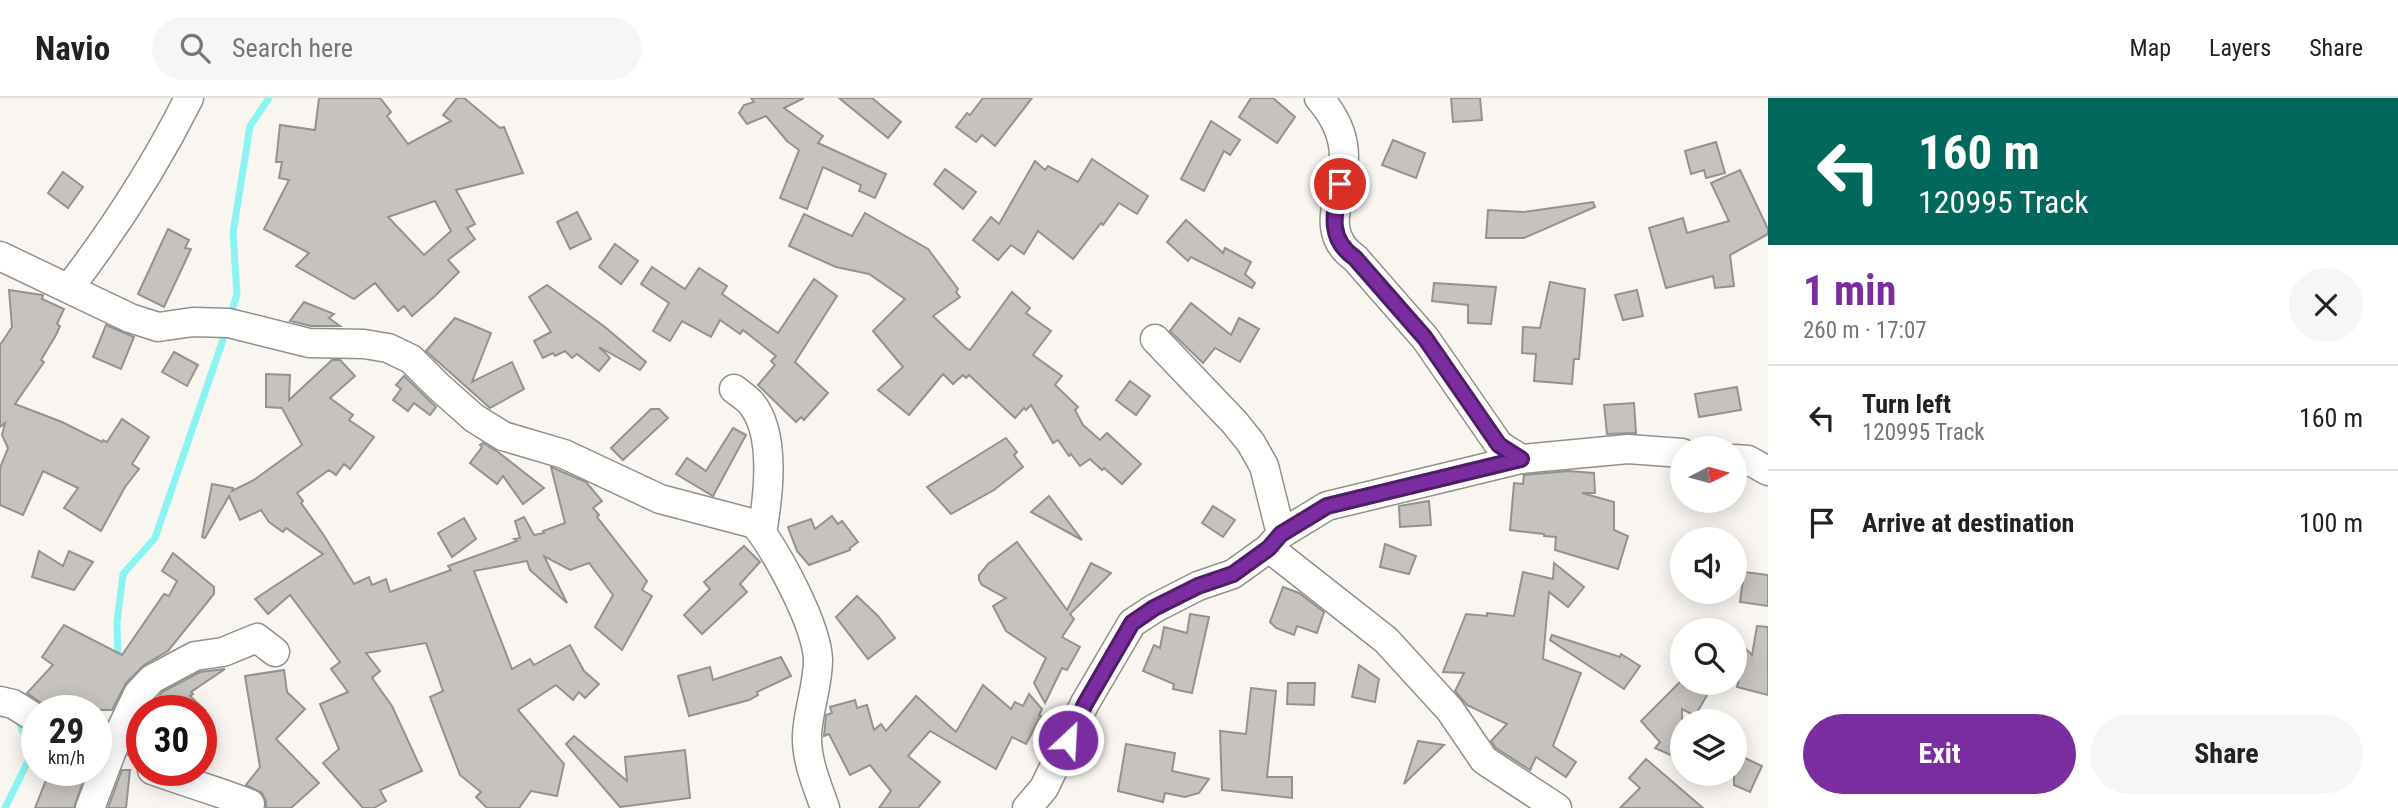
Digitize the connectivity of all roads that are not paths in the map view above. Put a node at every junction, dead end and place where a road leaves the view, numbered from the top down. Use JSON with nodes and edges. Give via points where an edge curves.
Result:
{"nodes":[{"id":1,"x":189,"y":98,"type":"edge"},
{"id":2,"x":1319,"y":98,"type":"edge"},
{"id":3,"x":0,"y":256,"type":"edge"},
{"id":4,"x":69,"y":288,"type":"junction"},
{"id":5,"x":1155,"y":339,"type":"dead end"},
{"id":6,"x":734,"y":389,"type":"dead end"},
{"id":7,"x":1670,"y":452,"type":"edge"},
{"id":8,"x":1521,"y":459,"type":"junction"},
{"id":9,"x":1747,"y":460,"type":"edge"},
{"id":10,"x":1768,"y":471,"type":"edge"},
{"id":11,"x":762,"y":533,"type":"junction"},
{"id":12,"x":1275,"y":541,"type":"junction"},
{"id":13,"x":275,"y":652,"type":"dead end"},
{"id":14,"x":0,"y":701,"type":"edge"},
{"id":15,"x":21,"y":709,"type":"edge"},
{"id":16,"x":112,"y":737,"type":"edge"},
{"id":17,"x":95,"y":786,"type":"edge"},
{"id":18,"x":199,"y":786,"type":"edge"},
{"id":19,"x":250,"y":804,"type":"dead end"},
{"id":20,"x":90,"y":808,"type":"edge"},
{"id":21,"x":825,"y":808,"type":"edge"},
{"id":22,"x":1027,"y":808,"type":"edge"},
{"id":23,"x":1557,"y":808,"type":"edge"}],
"edges":[{"from":1,"to":4,"type":"street","via":[[139,190]]},
{"from":2,"to":8,"type":"street","via":[[1341,133],[1344,156],[1335,210],[1343,250],[1425,338],[1499,445]]},
{"from":3,"to":4,"type":"street"},
{"from":4,"to":11,"type":"street","via":[[158,327],[229,323],[309,343],[388,348],[411,359],[474,418],[503,436],[564,454],[660,499],[755,524]]},
{"from":5,"to":12,"type":"street","via":[[1251,443],[1264,466]]},
{"from":6,"to":11,"type":"street","via":[[751,403],[760,419],[766,447],[769,494]]},
{"from":7,"to":8,"type":"street","via":[[1628,449]]},
{"from":8,"to":12,"type":"street","via":[[1327,506]]},
{"from":9,"to":10,"type":"street"},
{"from":11,"to":21,"type":"street","via":[[785,572],[818,658],[808,757]]},
{"from":12,"to":22,"type":"street","via":[[1233,574],[1198,586],[1132,623],[1044,788]]},
{"from":12,"to":23,"type":"street","via":[[1386,640],[1450,710],[1484,760]]},
{"from":13,"to":16,"type":"street","via":[[257,638],[223,652],[195,656],[152,679]]},
{"from":14,"to":15,"type":"street"},
{"from":17,"to":20,"type":"street"},
{"from":18,"to":19,"type":"street"}]}
